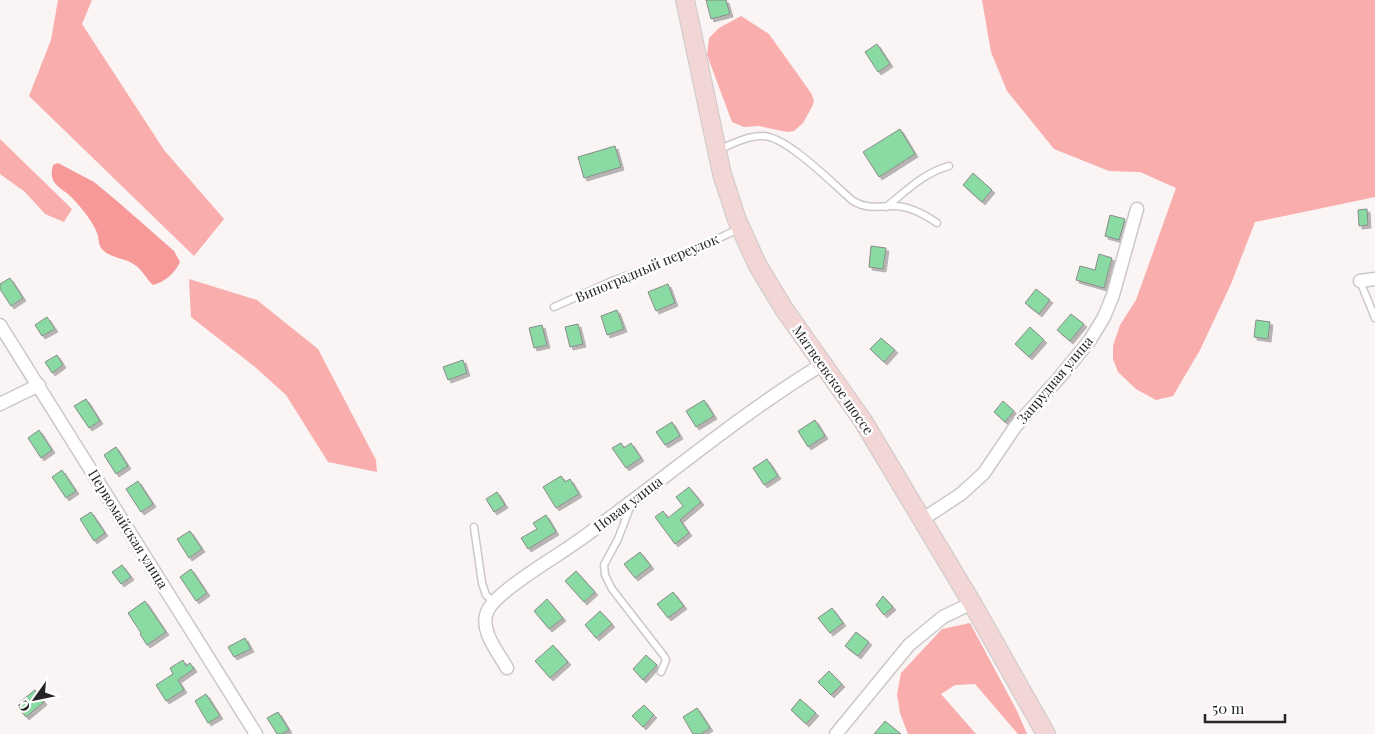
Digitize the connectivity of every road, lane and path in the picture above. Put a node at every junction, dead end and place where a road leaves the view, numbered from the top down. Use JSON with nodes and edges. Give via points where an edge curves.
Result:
{"nodes":[{"id":1,"x":685,"y":0,"type":"edge"},
{"id":2,"x":717,"y":150,"type":"junction"},
{"id":3,"x":949,"y":166,"type":"dead end"},
{"id":4,"x":884,"y":208,"type":"junction"},
{"id":5,"x":1137,"y":209,"type":"dead end"},
{"id":6,"x":937,"y":223,"type":"dead end"},
{"id":7,"x":741,"y":228,"type":"junction"},
{"id":8,"x":1375,"y":279,"type":"edge"},
{"id":9,"x":1360,"y":281,"type":"joint"},
{"id":10,"x":554,"y":308,"type":"dead end"},
{"id":11,"x":1375,"y":318,"type":"edge"},
{"id":12,"x":0,"y":325,"type":"edge"},
{"id":13,"x":823,"y":364,"type":"junction"},
{"id":14,"x":39,"y":385,"type":"junction"},
{"id":15,"x":0,"y":404,"type":"edge"},
{"id":16,"x":632,"y":502,"type":"junction"},
{"id":17,"x":923,"y":519,"type":"junction"},
{"id":18,"x":474,"y":527,"type":"dead end"},
{"id":19,"x":494,"y":602,"type":"junction"},
{"id":20,"x":976,"y":610,"type":"junction"},
{"id":21,"x":507,"y":668,"type":"dead end"},
{"id":22,"x":661,"y":672,"type":"dead end"},
{"id":23,"x":256,"y":734,"type":"edge"},
{"id":24,"x":836,"y":734,"type":"edge"},
{"id":25,"x":1046,"y":734,"type":"edge"}],
"edges":[{"from":1,"to":2,"type":"main road","name":"Матвеевское шоссе"},
{"from":2,"to":4,"type":"lane","via":[[746,138],[764,136],[775,139],[790,147],[853,201],[863,206]]},
{"from":2,"to":7,"type":"main road","name":"Матвеевское шоссе"},
{"from":3,"to":4,"type":"lane","via":[[929,174]]},
{"from":4,"to":6,"type":"lane","via":[[894,206],[914,210]]},
{"from":5,"to":17,"type":"street","name":"Запрудная улица","via":[[1113,295],[1090,340],[1015,427],[984,473],[961,494]]},
{"from":7,"to":10,"type":"lane","name":"Виноградный переулок","via":[[687,254],[612,281]]},
{"from":7,"to":13,"type":"main road","name":"Матвеевское шоссе","via":[[762,273]]},
{"from":8,"to":9,"type":"street"},
{"from":9,"to":11,"type":"lane"},
{"from":12,"to":14,"type":"street","name":"Первомайская улица"},
{"from":13,"to":16,"type":"street","name":"Новая улица","via":[[780,390]]},
{"from":13,"to":17,"type":"main road","name":"Матвеевское шоссе","via":[[863,421]]},
{"from":14,"to":15,"type":"street"},
{"from":14,"to":23,"type":"street","name":"Первомайская улица"},
{"from":16,"to":19,"type":"street","name":"Новая улица"},
{"from":16,"to":22,"type":"lane","via":[[604,566],[605,575],[612,589],[664,656],[666,660]]},
{"from":17,"to":20,"type":"main road","name":"Матвеевское шоссе"},
{"from":18,"to":19,"type":"lane","via":[[482,583],[486,595]]},
{"from":19,"to":21,"type":"street","via":[[485,621],[487,633]]},
{"from":20,"to":24,"type":"street","via":[[944,617],[909,645]]},
{"from":20,"to":25,"type":"main road","name":"Матвеевское шоссе"}]}
